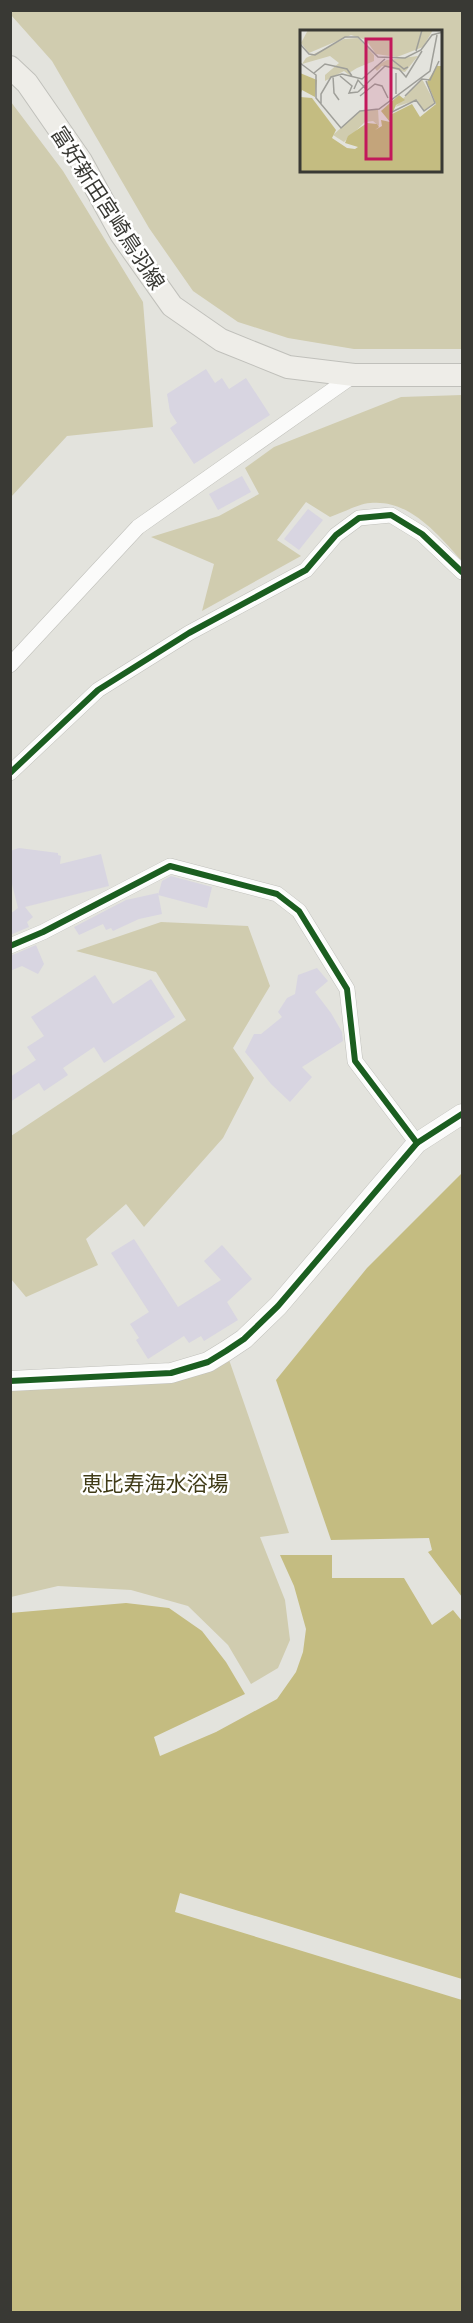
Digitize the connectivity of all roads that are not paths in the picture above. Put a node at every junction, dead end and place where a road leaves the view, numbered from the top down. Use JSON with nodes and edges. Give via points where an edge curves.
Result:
{"nodes":[{"id":1,"x":10,"y":67,"type":"edge"},
{"id":2,"x":354,"y":375,"type":"junction"},
{"id":3,"x":462,"y":375,"type":"edge"},
{"id":4,"x":462,"y":572,"type":"edge"},
{"id":5,"x":10,"y":665,"type":"edge"},
{"id":6,"x":10,"y":773,"type":"edge"},
{"id":7,"x":10,"y":946,"type":"edge"},
{"id":8,"x":462,"y":1114,"type":"edge"},
{"id":9,"x":417,"y":1143,"type":"junction"},
{"id":10,"x":10,"y":1382,"type":"edge"}],
"edges":[{"from":1,"to":2,"type":"main road","name":"富好新田宮崎鳥羽線","via":[[27,83],[81,161],[121,234],[172,306],[220,340],[288,367]]},
{"from":2,"to":3,"type":"main road","name":"富好新田宮崎鳥羽線"},
{"from":2,"to":5,"type":"street","via":[[138,527]]},
{"from":4,"to":6,"type":"street","via":[[422,534],[391,515],[359,518],[336,535],[306,570],[189,633],[98,690]]},
{"from":7,"to":9,"type":"street","via":[[170,866],[278,894],[300,911],[347,989],[355,1061]]},
{"from":8,"to":9,"type":"street"},
{"from":9,"to":10,"type":"street","via":[[279,1306],[244,1340],[208,1362],[171,1372]]}]}
